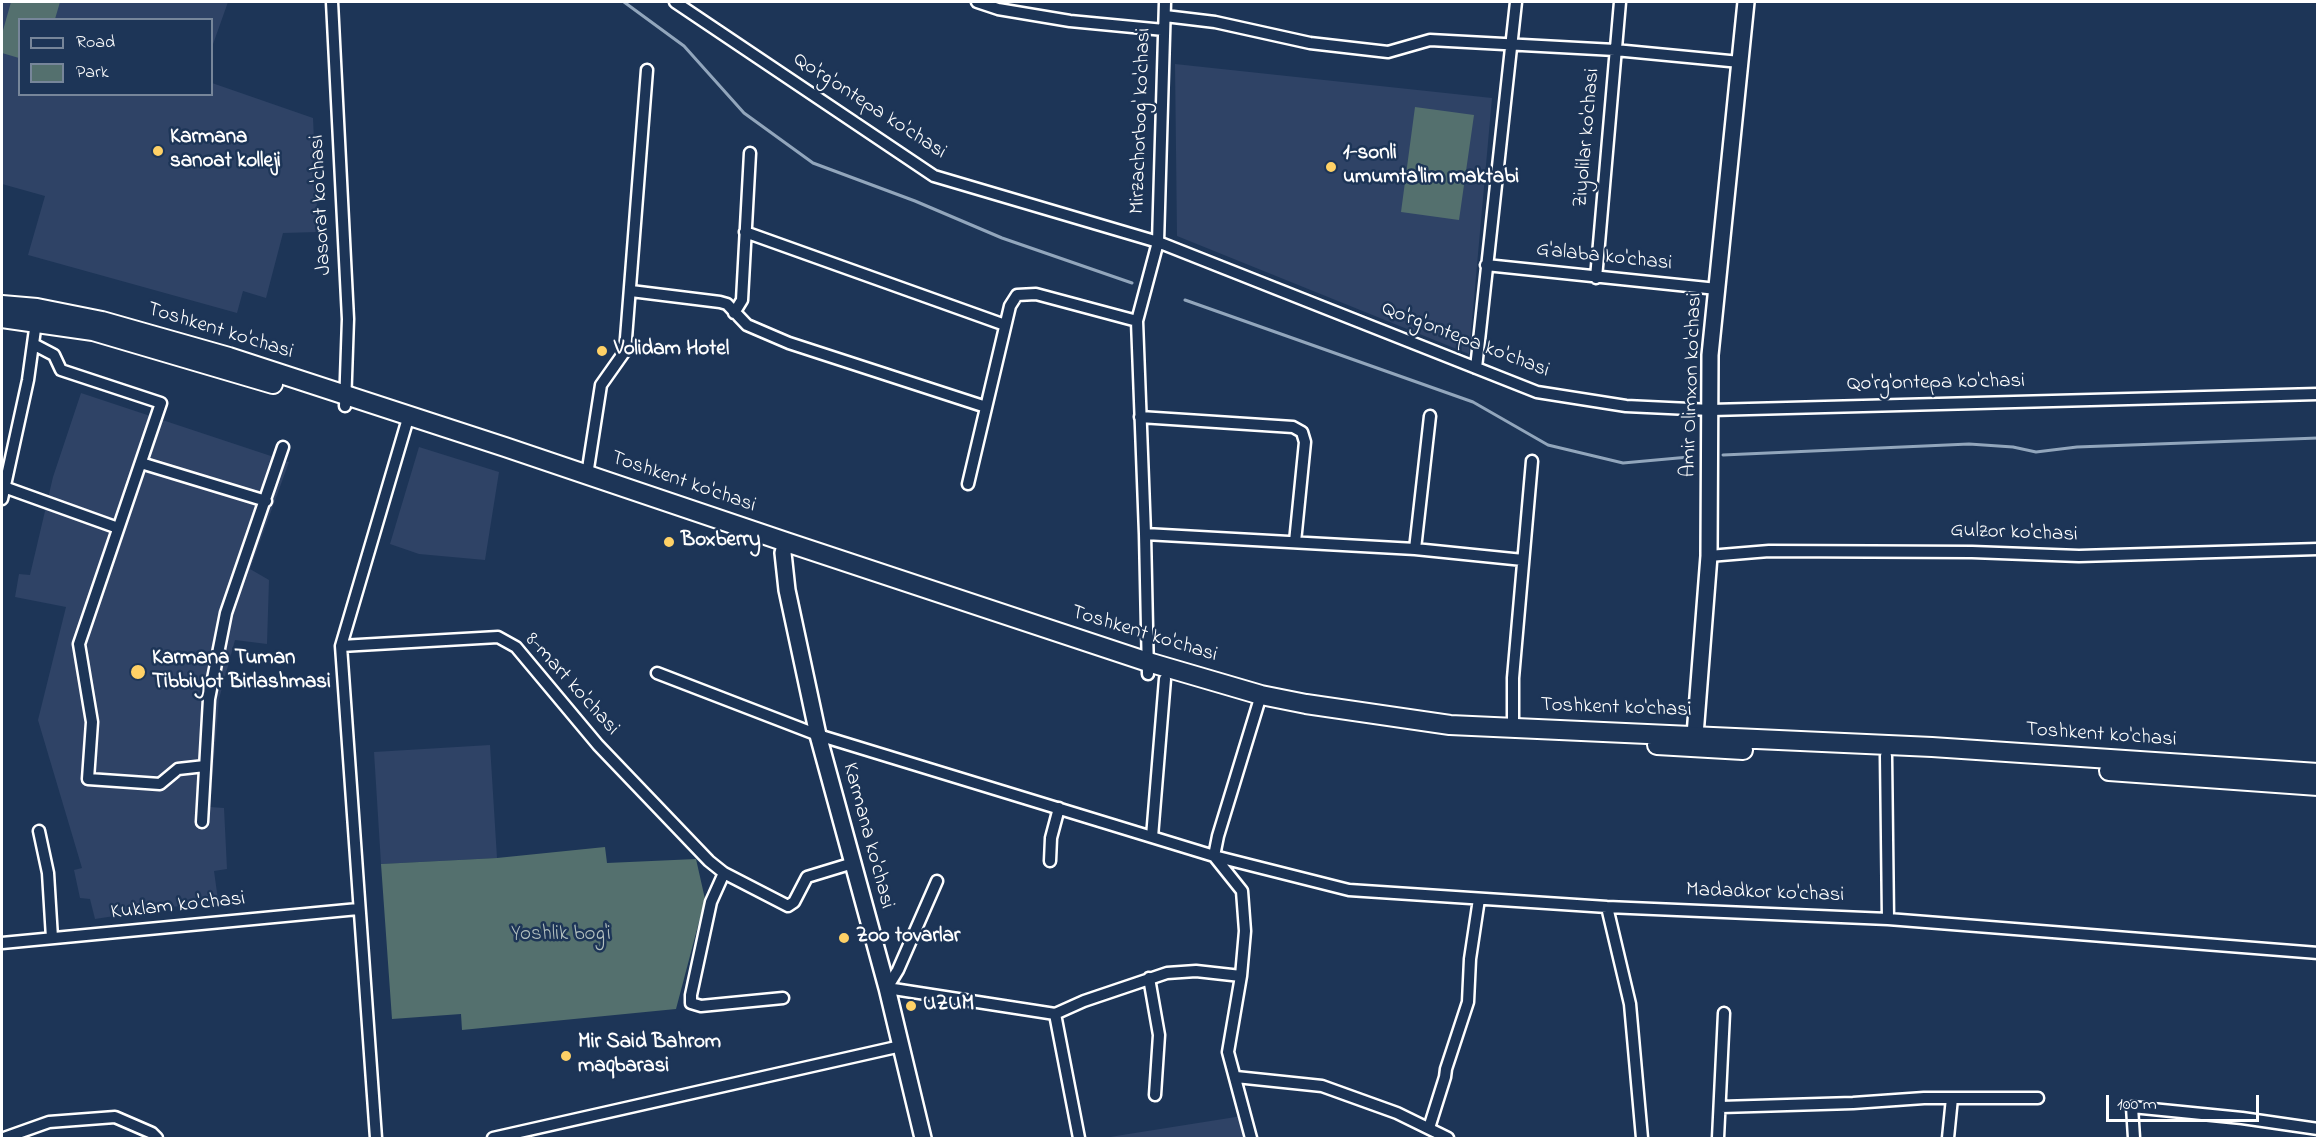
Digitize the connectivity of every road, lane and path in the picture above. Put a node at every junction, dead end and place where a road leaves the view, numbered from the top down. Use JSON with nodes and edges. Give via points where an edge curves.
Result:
{"nodes":[{"id":1,"x":332,"y":2,"type":"edge"},
{"id":2,"x":675,"y":2,"type":"edge"},
{"id":3,"x":977,"y":2,"type":"edge"},
{"id":4,"x":1165,"y":2,"type":"edge"},
{"id":5,"x":1516,"y":2,"type":"edge"},
{"id":6,"x":1620,"y":2,"type":"edge"},
{"id":7,"x":1746,"y":2,"type":"edge"},
{"id":8,"x":1165,"y":16,"type":"junction"},
{"id":9,"x":1164,"y":30,"type":"junction"},
{"id":10,"x":1511,"y":45,"type":"junction"},
{"id":11,"x":1615,"y":50,"type":"junction"},
{"id":12,"x":1740,"y":62,"type":"junction"},
{"id":13,"x":647,"y":70,"type":"dead end"},
{"id":14,"x":750,"y":153,"type":"dead end"},
{"id":15,"x":745,"y":232,"type":"junction"},
{"id":16,"x":1158,"y":242,"type":"junction"},
{"id":17,"x":1486,"y":265,"type":"junction"},
{"id":18,"x":1596,"y":278,"type":"junction"},
{"id":19,"x":1717,"y":289,"type":"junction"},
{"id":20,"x":631,"y":291,"type":"junction"},
{"id":21,"x":2,"y":305,"type":"edge"},
{"id":22,"x":734,"y":313,"type":"junction"},
{"id":23,"x":2,"y":318,"type":"edge"},
{"id":24,"x":1137,"y":321,"type":"junction"},
{"id":25,"x":36,"y":322,"type":"junction"},
{"id":26,"x":1005,"y":325,"type":"junction"},
{"id":27,"x":33,"y":344,"type":"junction"},
{"id":28,"x":1476,"y":368,"type":"junction"},
{"id":29,"x":2318,"y":394,"type":"edge"},
{"id":30,"x":346,"y":401,"type":"junction"},
{"id":31,"x":986,"y":407,"type":"junction"},
{"id":32,"x":1711,"y":410,"type":"junction"},
{"id":33,"x":1430,"y":416,"type":"dead end"},
{"id":34,"x":1140,"y":417,"type":"junction"},
{"id":35,"x":407,"y":420,"type":"junction"},
{"id":36,"x":283,"y":447,"type":"dead end"},
{"id":37,"x":1532,"y":461,"type":"dead end"},
{"id":38,"x":141,"y":463,"type":"junction"},
{"id":39,"x":587,"y":475,"type":"junction"},
{"id":40,"x":968,"y":484,"type":"dead end"},
{"id":41,"x":4,"y":487,"type":"junction"},
{"id":42,"x":2,"y":499,"type":"edge"},
{"id":43,"x":266,"y":501,"type":"junction"},
{"id":44,"x":118,"y":528,"type":"junction"},
{"id":45,"x":1145,"y":534,"type":"junction"},
{"id":46,"x":1295,"y":542,"type":"junction"},
{"id":47,"x":785,"y":548,"type":"junction"},
{"id":48,"x":1415,"y":549,"type":"junction"},
{"id":49,"x":2318,"y":549,"type":"edge"},
{"id":50,"x":1709,"y":556,"type":"junction"},
{"id":51,"x":1523,"y":560,"type":"junction"},
{"id":52,"x":341,"y":646,"type":"junction"},
{"id":53,"x":1153,"y":671,"type":"junction"},
{"id":54,"x":657,"y":673,"type":"dead end"},
{"id":55,"x":1259,"y":700,"type":"junction"},
{"id":56,"x":1513,"y":728,"type":"junction"},
{"id":57,"x":818,"y":735,"type":"junction"},
{"id":58,"x":1694,"y":741,"type":"junction"},
{"id":59,"x":1886,"y":756,"type":"junction"},
{"id":60,"x":205,"y":766,"type":"junction"},
{"id":61,"x":2318,"y":773,"type":"edge"},
{"id":62,"x":2318,"y":786,"type":"edge"},
{"id":63,"x":1059,"y":808,"type":"junction"},
{"id":64,"x":202,"y":822,"type":"dead end"},
{"id":65,"x":39,"y":831,"type":"dead end"},
{"id":66,"x":1152,"y":837,"type":"junction"},
{"id":67,"x":1214,"y":856,"type":"junction"},
{"id":68,"x":1050,"y":861,"type":"dead end"},
{"id":69,"x":853,"y":863,"type":"junction"},
{"id":70,"x":724,"y":873,"type":"junction"},
{"id":71,"x":937,"y":881,"type":"dead end"},
{"id":72,"x":1479,"y":899,"type":"junction"},
{"id":73,"x":1606,"y":907,"type":"junction"},
{"id":74,"x":358,"y":909,"type":"junction"},
{"id":75,"x":1888,"y":919,"type":"junction"},
{"id":76,"x":52,"y":939,"type":"junction"},
{"id":77,"x":2,"y":944,"type":"edge"},
{"id":78,"x":2318,"y":953,"type":"edge"},
{"id":79,"x":1240,"y":976,"type":"junction"},
{"id":80,"x":1149,"y":978,"type":"junction"},
{"id":81,"x":887,"y":988,"type":"junction"},
{"id":82,"x":783,"y":998,"type":"dead end"},
{"id":83,"x":1724,"y":1013,"type":"dead end"},
{"id":84,"x":1054,"y":1014,"type":"junction"},
{"id":85,"x":901,"y":1046,"type":"junction"},
{"id":86,"x":1236,"y":1077,"type":"junction"},
{"id":87,"x":1155,"y":1095,"type":"dead end"},
{"id":88,"x":1952,"y":1098,"type":"junction"},
{"id":89,"x":2038,"y":1098,"type":"dead end"},
{"id":90,"x":1720,"y":1107,"type":"junction"},
{"id":91,"x":1429,"y":1128,"type":"junction"},
{"id":92,"x":2318,"y":1129,"type":"edge"},
{"id":93,"x":4,"y":1138,"type":"edge"},
{"id":94,"x":157,"y":1138,"type":"edge"},
{"id":95,"x":376,"y":1138,"type":"edge"},
{"id":96,"x":493,"y":1138,"type":"edge"},
{"id":97,"x":923,"y":1138,"type":"edge"},
{"id":98,"x":1079,"y":1138,"type":"edge"},
{"id":99,"x":1251,"y":1138,"type":"edge"},
{"id":100,"x":1448,"y":1138,"type":"edge"},
{"id":101,"x":1642,"y":1138,"type":"edge"},
{"id":102,"x":1718,"y":1138,"type":"edge"},
{"id":103,"x":1948,"y":1138,"type":"edge"},
{"id":104,"x":2134,"y":1138,"type":"edge"}],
"edges":[{"from":1,"to":30,"type":"street","name":"Jasorat ko'chasi","via":[[348,319]]},
{"from":2,"to":16,"type":"street","name":"Qo'rg'ontepa ko'chasi","via":[[934,176]]},
{"from":3,"to":9,"type":"street","via":[[1070,21]]},
{"from":4,"to":8,"type":"street","name":"Mirzachorbog' ko'chasi"},
{"from":5,"to":10,"type":"street"},
{"from":6,"to":11,"type":"street","name":"Ziyolilar ko'chasi"},
{"from":7,"to":12,"type":"street","name":"Amir Olimxon ko'chasi"},
{"from":8,"to":9,"type":"street","name":"Mirzachorbog' ko'chasi"},
{"from":8,"to":10,"type":"street","via":[[1249,28],[1310,43],[1388,52],[1430,40]]},
{"from":9,"to":16,"type":"street","name":"Mirzachorbog' ko'chasi"},
{"from":10,"to":11,"type":"street"},
{"from":10,"to":17,"type":"street"},
{"from":11,"to":12,"type":"street"},
{"from":11,"to":18,"type":"street","name":"Ziyolilar ko'chasi"},
{"from":12,"to":19,"type":"street","name":"Amir Olimxon ko'chasi"},
{"from":13,"to":20,"type":"street"},
{"from":14,"to":15,"type":"street"},
{"from":15,"to":22,"type":"street","via":[[742,300]]},
{"from":15,"to":26,"type":"street"},
{"from":16,"to":24,"type":"street","name":"Mirzachorbog' ko'chasi"},
{"from":16,"to":28,"type":"street","name":"Qo'rg'ontepa ko'chasi"},
{"from":17,"to":18,"type":"street","name":"G'alaba ko'chasi"},
{"from":17,"to":28,"type":"street"},
{"from":18,"to":19,"type":"street","name":"G'alaba ko'chasi"},
{"from":19,"to":32,"type":"street","name":"Amir Olimxon ko'chasi","via":[[1710,356]]},
{"from":20,"to":22,"type":"street","via":[[720,302]]},
{"from":20,"to":39,"type":"street","via":[[625,351],[601,385]]},
{"from":21,"to":30,"type":"highway","name":"Toshkent ko'chasi","via":[[102,321],[229,357]]},
{"from":22,"to":31,"type":"street","via":[[747,325],[789,343]]},
{"from":23,"to":25,"type":"highway","name":"Toshkent ko'chasi"},
{"from":24,"to":26,"type":"street","via":[[1036,294],[1017,295]]},
{"from":24,"to":34,"type":"street","name":"Mirzachorbog' ko'chasi"},
{"from":25,"to":27,"type":"street"},
{"from":25,"to":30,"type":"highway","name":"Toshkent ko'chasi","via":[[93,331]]},
{"from":26,"to":31,"type":"street"},
{"from":27,"to":38,"type":"street","via":[[54,356],[62,370],[161,403]]},
{"from":27,"to":41,"type":"street"},
{"from":28,"to":32,"type":"street","name":"Qo'rg'ontepa ko'chasi","via":[[1537,392],[1626,406]]},
{"from":29,"to":32,"type":"street","name":"Qo'rg'ontepa ko'chasi"},
{"from":30,"to":35,"type":"highway","name":"Toshkent ko'chasi"},
{"from":31,"to":40,"type":"street"},
{"from":32,"to":50,"type":"street","name":"Amir Olimxon ko'chasi"},
{"from":33,"to":48,"type":"street"},
{"from":34,"to":45,"type":"street","name":"Mirzachorbog' ko'chasi"},
{"from":34,"to":46,"type":"street","via":[[1293,427],[1302,432],[1305,442]]},
{"from":35,"to":39,"type":"highway","name":"Toshkent ko'chasi"},
{"from":35,"to":47,"type":"highway","name":"Toshkent ko'chasi"},
{"from":35,"to":52,"type":"street"},
{"from":36,"to":43,"type":"street"},
{"from":37,"to":51,"type":"street"},
{"from":38,"to":43,"type":"street"},
{"from":38,"to":44,"type":"street"},
{"from":39,"to":47,"type":"highway","name":"Toshkent ko'chasi"},
{"from":41,"to":42,"type":"street"},
{"from":41,"to":44,"type":"street"},
{"from":43,"to":60,"type":"street","via":[[226,614],[209,699]]},
{"from":44,"to":60,"type":"street","via":[[79,644],[92,722],[88,778],[160,784],[178,769]]},
{"from":45,"to":46,"type":"street"},
{"from":45,"to":53,"type":"street","name":"Mirzachorbog' ko'chasi"},
{"from":46,"to":48,"type":"street"},
{"from":47,"to":53,"type":"highway","name":"Toshkent ko'chasi"},
{"from":47,"to":57,"type":"street","name":"Karmana ko'chasi","via":[[787,590]]},
{"from":48,"to":51,"type":"street"},
{"from":49,"to":50,"type":"street","name":"Gulzor ko'chasi","via":[[2079,556],[1769,551]]},
{"from":50,"to":58,"type":"street","name":"Amir Olimxon ko'chasi"},
{"from":51,"to":56,"type":"street"},
{"from":52,"to":70,"type":"street","name":"8-mart ko'chasi","via":[[498,637],[516,647],[598,745]]},
{"from":52,"to":74,"type":"street"},
{"from":53,"to":55,"type":"highway","name":"Toshkent ko'chasi"},
{"from":53,"to":66,"type":"street","name":"Mirzachorbog' ko'chasi"},
{"from":54,"to":57,"type":"street","name":"Madadkor ko'chasi"},
{"from":55,"to":56,"type":"highway","name":"Toshkent ko'chasi","via":[[1439,724]]},
{"from":55,"to":58,"type":"highway","name":"Toshkent ko'chasi","via":[[1350,723],[1449,735]]},
{"from":55,"to":67,"type":"street"},
{"from":56,"to":58,"type":"highway","name":"Toshkent ko'chasi"},
{"from":57,"to":63,"type":"street","name":"Madadkor ko'chasi"},
{"from":57,"to":69,"type":"street","name":"Karmana ko'chasi"},
{"from":58,"to":59,"type":"highway","name":"Toshkent ko'chasi"},
{"from":58,"to":61,"type":"highway","name":"Toshkent ko'chasi","via":[[1932,747]]},
{"from":59,"to":62,"type":"highway","name":"Toshkent ko'chasi"},
{"from":59,"to":75,"type":"street"},
{"from":60,"to":64,"type":"street"},
{"from":63,"to":66,"type":"street","name":"Madadkor ko'chasi"},
{"from":63,"to":68,"type":"street"},
{"from":65,"to":76,"type":"street","via":[[48,873]]},
{"from":66,"to":67,"type":"street","name":"Madadkor ko'chasi"},
{"from":67,"to":72,"type":"street","name":"Madadkor ko'chasi","via":[[1349,890]]},
{"from":67,"to":79,"type":"street","via":[[1242,891],[1245,931]]},
{"from":69,"to":70,"type":"street","name":"8-mart ko'chasi","via":[[807,877],[788,906]]},
{"from":69,"to":81,"type":"street","name":"Karmana ko'chasi"},
{"from":70,"to":82,"type":"street","via":[[711,902],[691,1003],[701,1006]]},
{"from":71,"to":81,"type":"street"},
{"from":72,"to":73,"type":"street","name":"Madadkor ko'chasi"},
{"from":72,"to":91,"type":"street","via":[[1468,1002]]},
{"from":73,"to":75,"type":"street","name":"Madadkor ko'chasi"},
{"from":73,"to":101,"type":"street","via":[[1630,1004]]},
{"from":74,"to":76,"type":"street","name":"Kuklam ko'chasi"},
{"from":74,"to":95,"type":"street"},
{"from":75,"to":78,"type":"street","name":"Madadkor ko'chasi"},
{"from":76,"to":77,"type":"street","name":"Kuklam ko'chasi"},
{"from":79,"to":80,"type":"street","via":[[1196,971]]},
{"from":79,"to":86,"type":"street","via":[[1228,1052]]},
{"from":80,"to":84,"type":"street"},
{"from":80,"to":87,"type":"street","via":[[1159,1035]]},
{"from":81,"to":84,"type":"street"},
{"from":81,"to":85,"type":"street","name":"Karmana ko'chasi"},
{"from":83,"to":90,"type":"street"},
{"from":84,"to":98,"type":"street"},
{"from":85,"to":96,"type":"street"},
{"from":85,"to":97,"type":"street","name":"Karmana ko'chasi"},
{"from":86,"to":91,"type":"street","via":[[1322,1086]]},
{"from":86,"to":99,"type":"street"},
{"from":88,"to":89,"type":"street"},
{"from":88,"to":90,"type":"street"},
{"from":88,"to":103,"type":"street"},
{"from":90,"to":102,"type":"street"},
{"from":91,"to":100,"type":"street"},
{"from":92,"to":104,"type":"street","via":[[2132,1107]]},
{"from":93,"to":94,"type":"street","via":[[49,1122],[115,1117]]}]}
